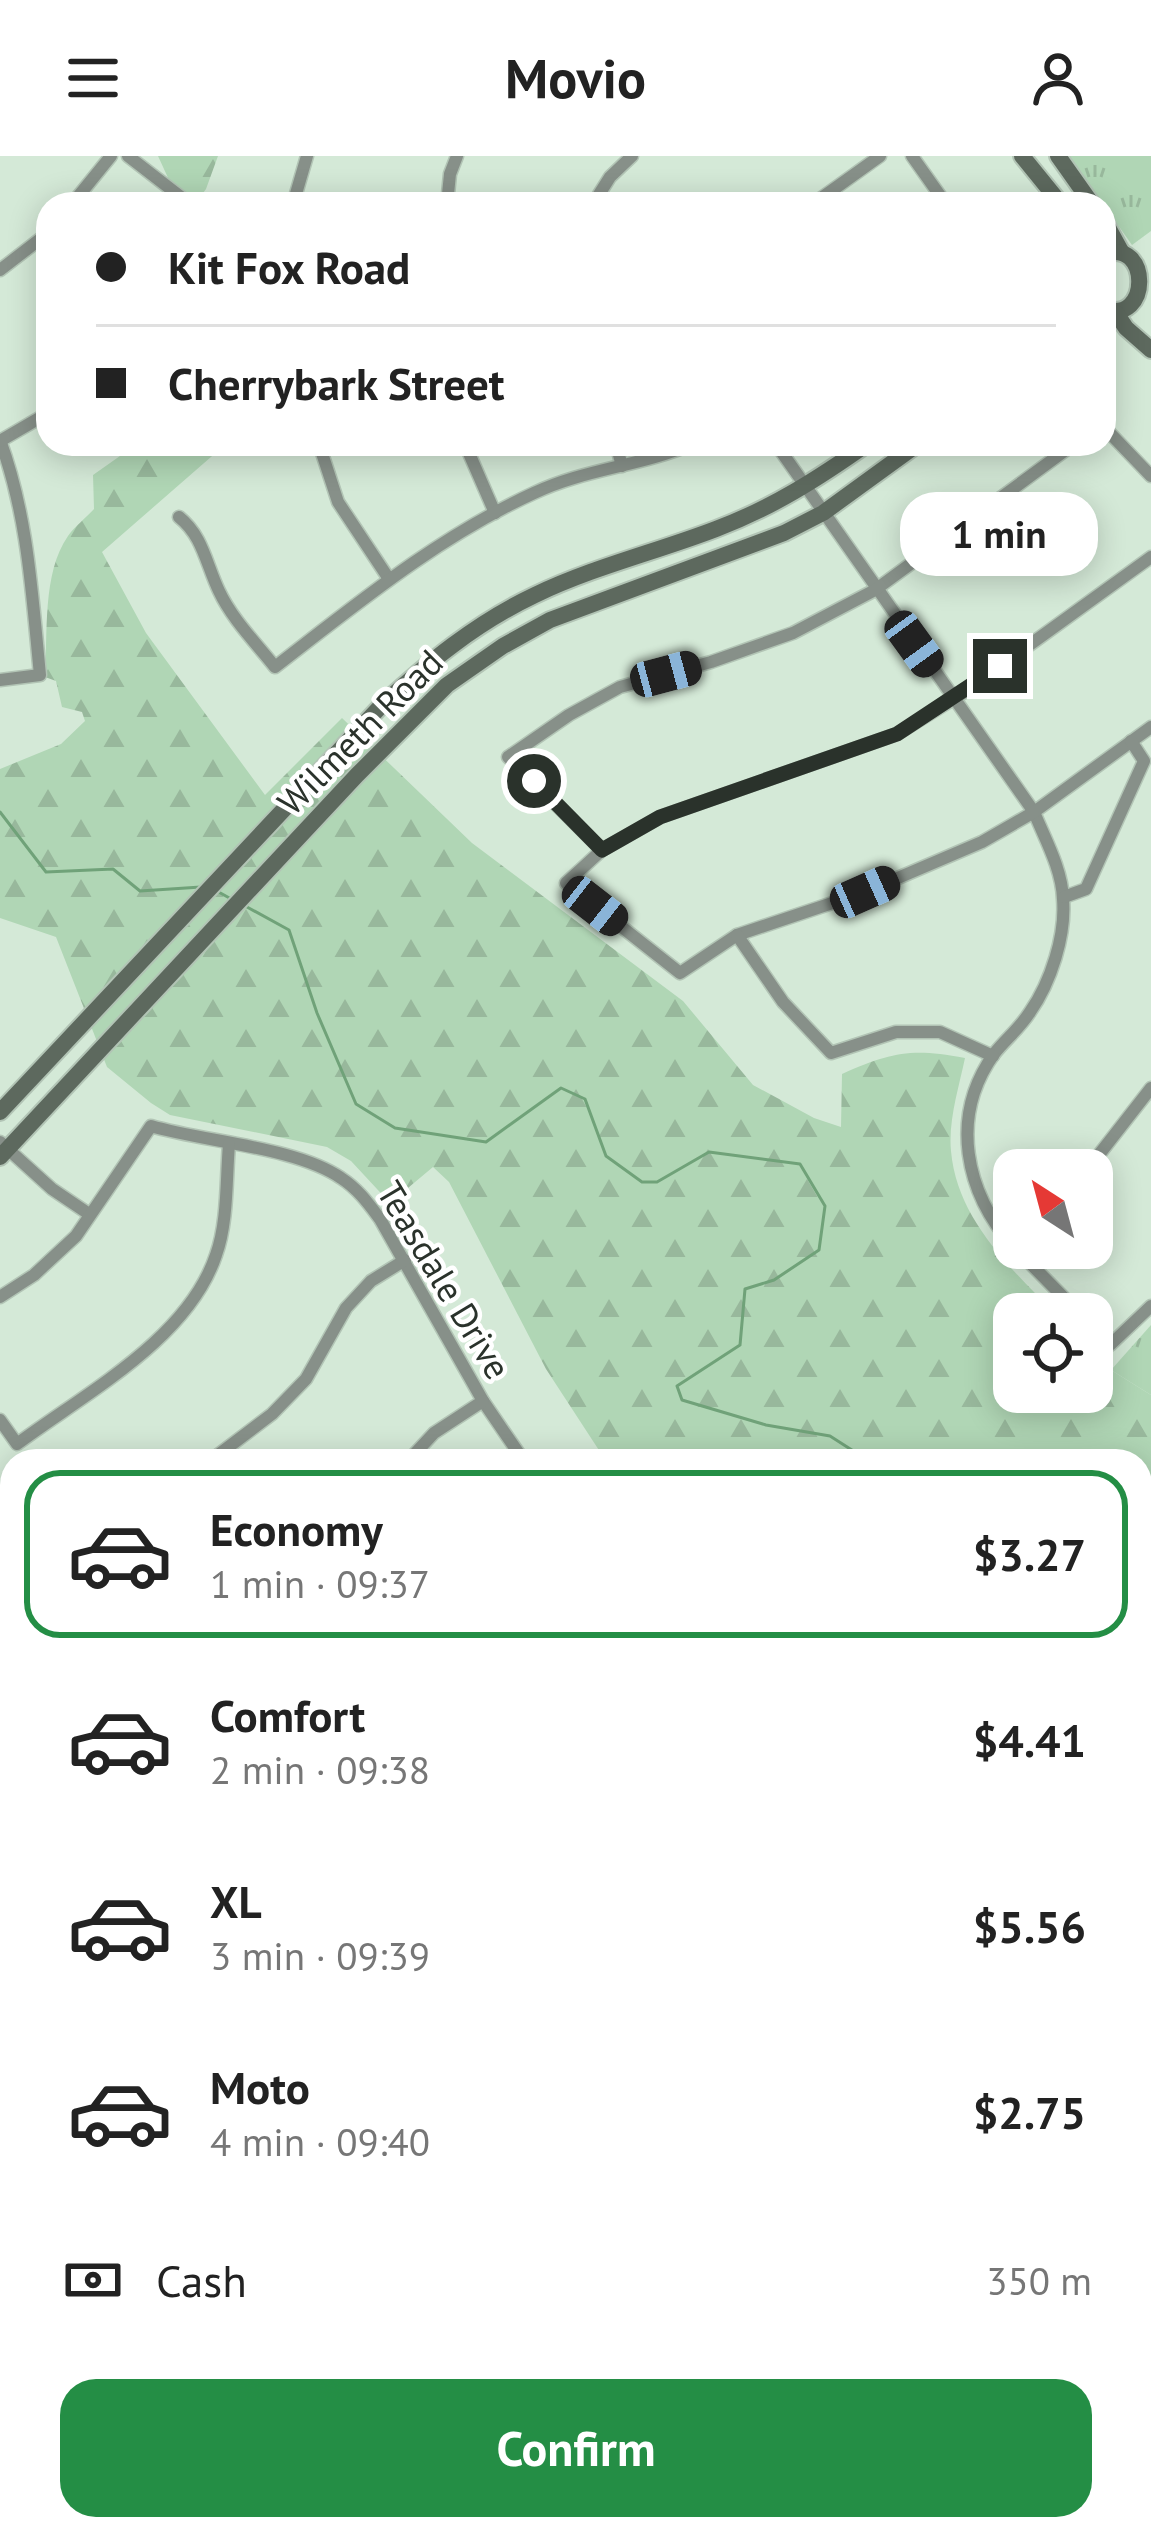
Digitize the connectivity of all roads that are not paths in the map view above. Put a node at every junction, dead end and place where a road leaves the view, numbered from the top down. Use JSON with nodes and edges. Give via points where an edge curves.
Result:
{"nodes":[{"id":1,"x":111,"y":156,"type":"edge"},
{"id":2,"x":128,"y":156,"type":"edge"},
{"id":3,"x":307,"y":156,"type":"edge"},
{"id":4,"x":457,"y":156,"type":"edge"},
{"id":5,"x":632,"y":156,"type":"edge"},
{"id":6,"x":880,"y":156,"type":"edge"},
{"id":7,"x":912,"y":156,"type":"edge"},
{"id":8,"x":1022,"y":156,"type":"edge"},
{"id":9,"x":1058,"y":156,"type":"edge"},
{"id":10,"x":82,"y":192,"type":"edge"},
{"id":11,"x":174,"y":192,"type":"edge"},
{"id":12,"x":296,"y":192,"type":"edge"},
{"id":13,"x":448,"y":192,"type":"edge"},
{"id":14,"x":601,"y":192,"type":"edge"},
{"id":15,"x":830,"y":192,"type":"edge"},
{"id":16,"x":938,"y":192,"type":"edge"},
{"id":17,"x":1051,"y":192,"type":"edge"},
{"id":18,"x":1084,"y":192,"type":"edge"},
{"id":19,"x":36,"y":242,"type":"edge"},
{"id":20,"x":1126,"y":252,"type":"edge"},
{"id":21,"x":0,"y":270,"type":"edge"},
{"id":22,"x":1147,"y":291,"type":"edge"},
{"id":23,"x":1116,"y":310,"type":"edge"},
{"id":24,"x":1151,"y":317,"type":"edge"},
{"id":25,"x":1116,"y":319,"type":"edge"},
{"id":26,"x":1151,"y":350,"type":"edge"},
{"id":27,"x":36,"y":420,"type":"edge"},
{"id":28,"x":1116,"y":440,"type":"edge"},
{"id":29,"x":0,"y":441,"type":"edge"},
{"id":30,"x":323,"y":456,"type":"edge"},
{"id":31,"x":470,"y":456,"type":"edge"},
{"id":32,"x":619,"y":456,"type":"edge"},
{"id":33,"x":654,"y":456,"type":"edge"},
{"id":34,"x":784,"y":456,"type":"edge"},
{"id":35,"x":850,"y":456,"type":"edge"},
{"id":36,"x":901,"y":456,"type":"edge"},
{"id":37,"x":1057,"y":456,"type":"edge"},
{"id":38,"x":622,"y":466,"type":"junction"},
{"id":39,"x":1151,"y":476,"type":"edge"},
{"id":40,"x":806,"y":488,"type":"junction"},
{"id":41,"x":495,"y":513,"type":"junction"},
{"id":42,"x":823,"y":513,"type":"junction"},
{"id":43,"x":179,"y":517,"type":"dead end"},
{"id":44,"x":1151,"y":557,"type":"edge"},
{"id":45,"x":389,"y":579,"type":"junction"},
{"id":46,"x":875,"y":590,"type":"junction"},
{"id":47,"x":0,"y":680,"type":"edge"},
{"id":48,"x":954,"y":698,"type":"junction"},
{"id":49,"x":1151,"y":727,"type":"edge"},
{"id":50,"x":1131,"y":741,"type":"junction"},
{"id":51,"x":1034,"y":812,"type":"junction"},
{"id":52,"x":602,"y":850,"type":"junction"},
{"id":53,"x":1064,"y":897,"type":"junction"},
{"id":54,"x":737,"y":935,"type":"junction"},
{"id":55,"x":993,"y":1056,"type":"junction"},
{"id":56,"x":1151,"y":1088,"type":"edge"},
{"id":57,"x":0,"y":1112,"type":"edge"},
{"id":58,"x":229,"y":1144,"type":"junction"},
{"id":59,"x":1103,"y":1149,"type":"edge"},
{"id":60,"x":2,"y":1150,"type":"edge"},
{"id":61,"x":89,"y":1214,"type":"junction"},
{"id":62,"x":993,"y":1216,"type":"edge"},
{"id":63,"x":405,"y":1260,"type":"junction"},
{"id":64,"x":1037,"y":1269,"type":"edge"},
{"id":65,"x":1060,"y":1293,"type":"edge"},
{"id":66,"x":0,"y":1298,"type":"edge"},
{"id":67,"x":1151,"y":1306,"type":"edge"},
{"id":68,"x":1113,"y":1342,"type":"edge"},
{"id":69,"x":483,"y":1401,"type":"junction"},
{"id":70,"x":0,"y":1420,"type":"edge"},
{"id":71,"x":226,"y":1449,"type":"edge"},
{"id":72,"x":419,"y":1449,"type":"edge"},
{"id":73,"x":516,"y":1449,"type":"edge"}],
"edges":[{"from":1,"to":10,"type":"street"},
{"from":2,"to":11,"type":"street"},
{"from":3,"to":12,"type":"street"},
{"from":4,"to":13,"type":"street"},
{"from":5,"to":14,"type":"street"},
{"from":6,"to":15,"type":"street"},
{"from":7,"to":16,"type":"street"},
{"from":8,"to":17,"type":"street"},
{"from":9,"to":18,"type":"street"},
{"from":19,"to":21,"type":"street"},
{"from":20,"to":22,"type":"street","via":[[1145,269]]},
{"from":22,"to":23,"type":"street","via":[[1132,308]]},
{"from":22,"to":24,"type":"street"},
{"from":25,"to":26,"type":"street"},
{"from":27,"to":29,"type":"street"},
{"from":28,"to":39,"type":"street"},
{"from":29,"to":47,"type":"street","via":[[28,545],[40,675]]},
{"from":30,"to":45,"type":"street","via":[[338,502]]},
{"from":31,"to":41,"type":"street"},
{"from":32,"to":38,"type":"street"},
{"from":33,"to":38,"type":"street"},
{"from":34,"to":40,"type":"street"},
{"from":35,"to":40,"type":"street","name":"Wilmeth Road"},
{"from":36,"to":42,"type":"street","name":"Wilmeth Road"},
{"from":37,"to":46,"type":"street"},
{"from":38,"to":41,"type":"street","via":[[536,491]]},
{"from":40,"to":42,"type":"street"},
{"from":40,"to":57,"type":"street","name":"Wilmeth Road","via":[[535,594],[423,667]]},
{"from":41,"to":45,"type":"street"},
{"from":42,"to":46,"type":"street"},
{"from":42,"to":60,"type":"street","name":"Wilmeth Road","via":[[550,620],[448,685]]},
{"from":43,"to":45,"type":"street","via":[[194,530],[235,618],[275,668]]},
{"from":44,"to":48,"type":"street"},
{"from":46,"to":48,"type":"street"},
{"from":46,"to":52,"type":"street","via":[[793,633],[620,687],[508,757]]},
{"from":48,"to":51,"type":"street"},
{"from":48,"to":52,"type":"street","via":[[897,734],[660,817]]},
{"from":49,"to":50,"type":"street"},
{"from":50,"to":51,"type":"street"},
{"from":50,"to":53,"type":"street","via":[[1144,761],[1086,889]]},
{"from":51,"to":53,"type":"street"},
{"from":51,"to":54,"type":"street","via":[[865,892]]},
{"from":52,"to":54,"type":"street","via":[[566,883],[680,973]]},
{"from":53,"to":55,"type":"street","via":[[1052,968],[1031,1012]]},
{"from":54,"to":55,"type":"street","via":[[831,1053],[896,1032],[940,1032]]},
{"from":55,"to":62,"type":"street","via":[[965,1147]]},
{"from":56,"to":59,"type":"street"},
{"from":58,"to":61,"type":"street","name":"Teasdale Drive","via":[[151,1126]]},
{"from":58,"to":63,"type":"street","name":"Teasdale Drive","via":[[337,1174],[360,1192]]},
{"from":58,"to":70,"type":"street","via":[[218,1251],[173,1328],[17,1444]]},
{"from":60,"to":61,"type":"street"},
{"from":61,"to":66,"type":"street","via":[[56,1258]]},
{"from":63,"to":69,"type":"street","name":"Teasdale Drive"},
{"from":63,"to":71,"type":"street","via":[[371,1281],[306,1379]]},
{"from":64,"to":65,"type":"street"},
{"from":67,"to":68,"type":"street"},
{"from":69,"to":72,"type":"street"},
{"from":69,"to":73,"type":"street","name":"Teasdale Drive"}]}
